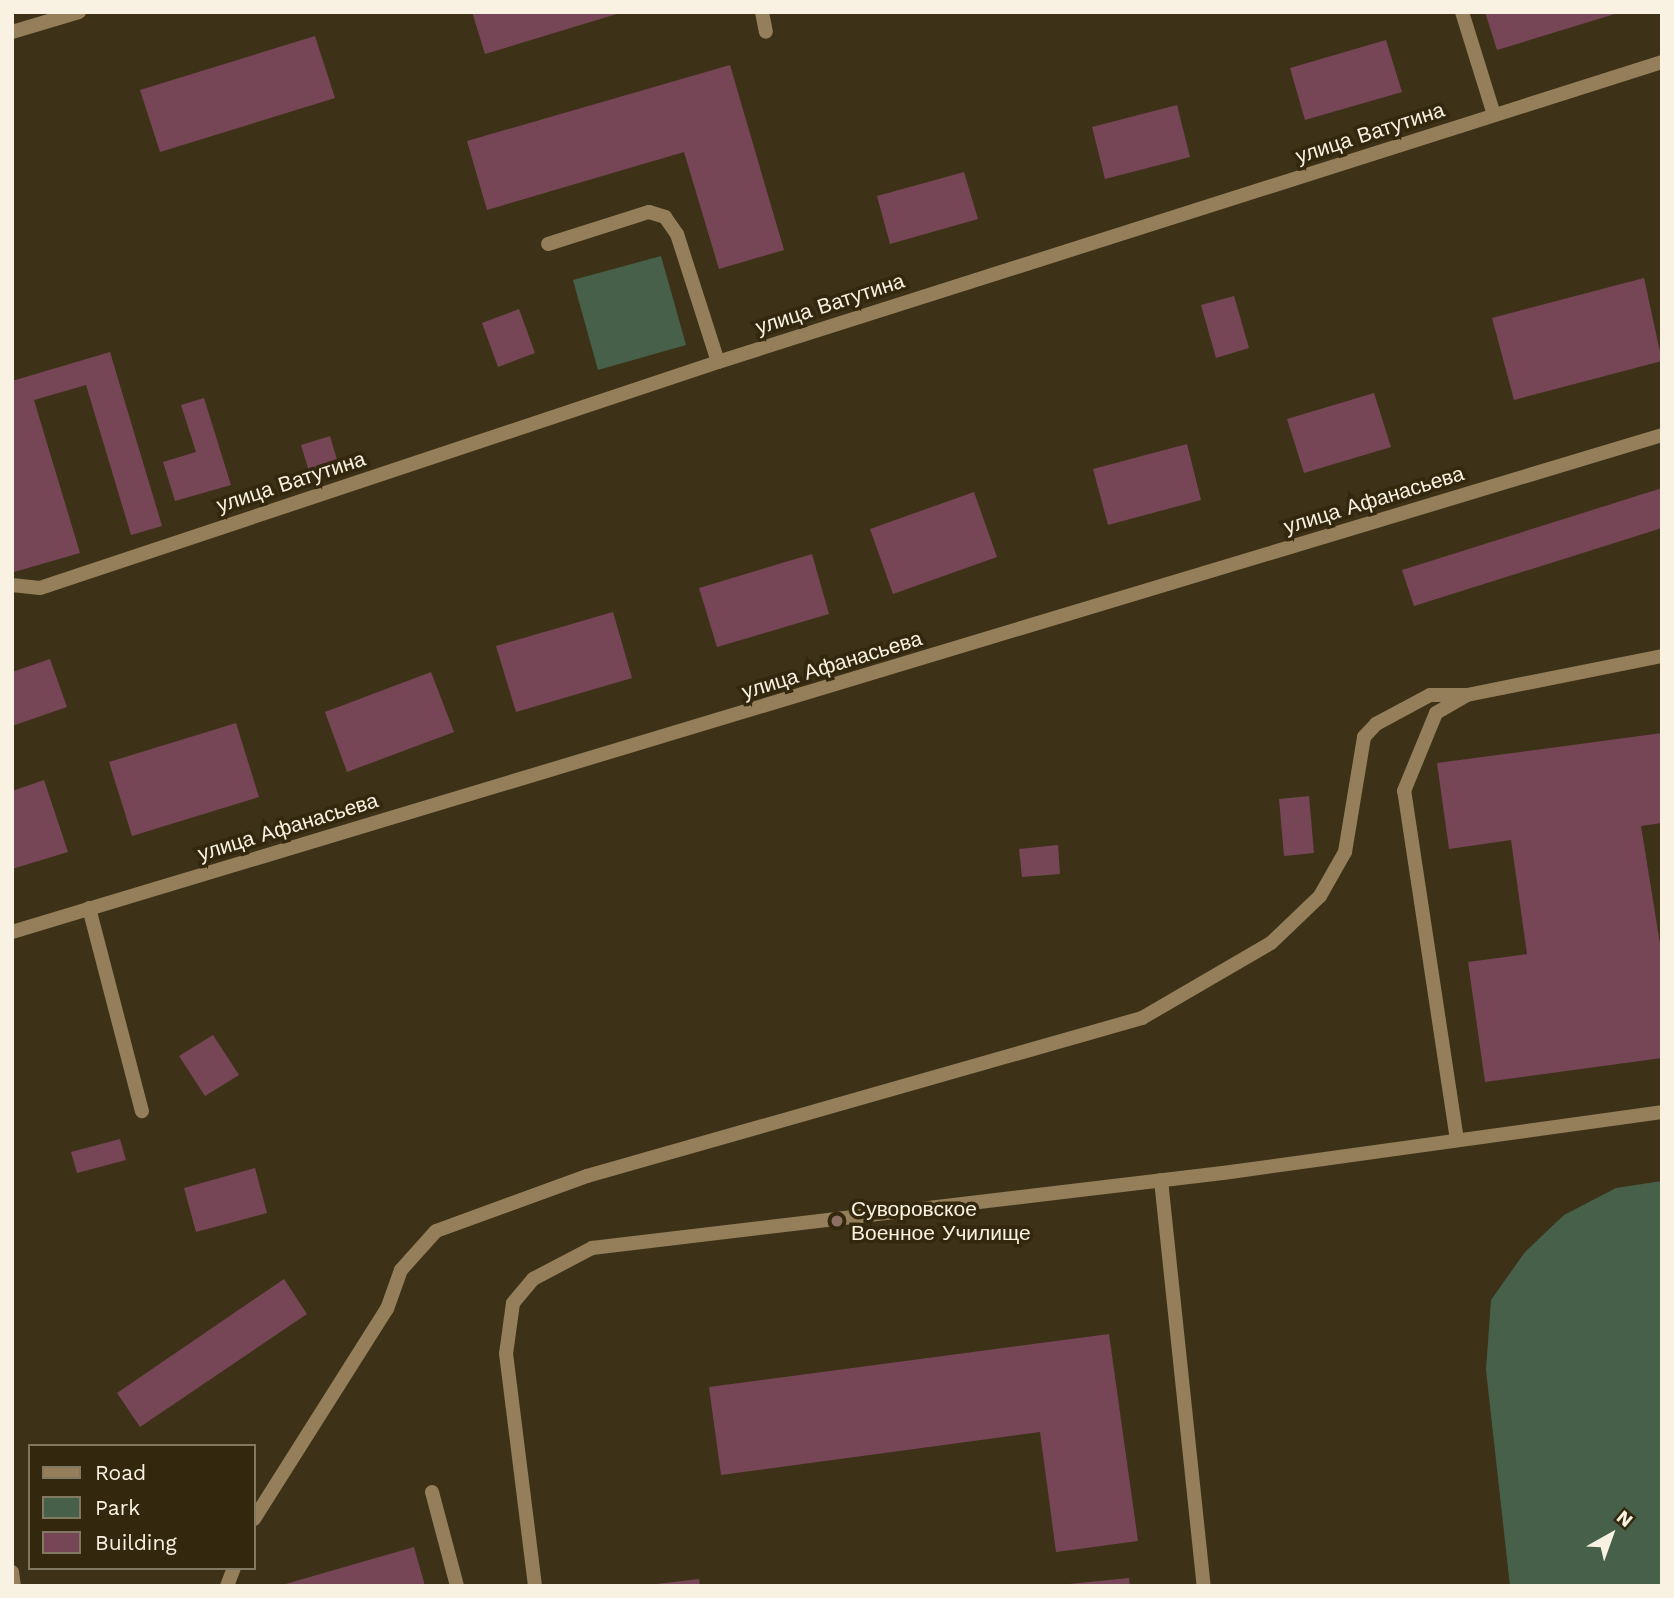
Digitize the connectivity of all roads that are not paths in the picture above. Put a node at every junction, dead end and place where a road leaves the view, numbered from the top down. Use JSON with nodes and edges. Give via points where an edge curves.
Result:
{"nodes":[{"id":1,"x":79,"y":12,"type":"edge"},
{"id":2,"x":762,"y":12,"type":"edge"},
{"id":3,"x":1462,"y":12,"type":"edge"},
{"id":4,"x":766,"y":32,"type":"dead end"},
{"id":5,"x":12,"y":33,"type":"edge"},
{"id":6,"x":1662,"y":62,"type":"edge"},
{"id":7,"x":1494,"y":115,"type":"junction"},
{"id":8,"x":548,"y":244,"type":"dead end"},
{"id":9,"x":718,"y":362,"type":"junction"},
{"id":10,"x":1662,"y":435,"type":"edge"},
{"id":11,"x":12,"y":585,"type":"edge"},
{"id":12,"x":1662,"y":656,"type":"edge"},
{"id":13,"x":1467,"y":695,"type":"junction"},
{"id":14,"x":89,"y":908,"type":"junction"},
{"id":15,"x":12,"y":932,"type":"edge"},
{"id":16,"x":142,"y":1111,"type":"dead end"},
{"id":17,"x":1662,"y":1112,"type":"edge"},
{"id":18,"x":1457,"y":1140,"type":"junction"},
{"id":19,"x":1161,"y":1180,"type":"junction"},
{"id":20,"x":432,"y":1492,"type":"dead end"},
{"id":21,"x":256,"y":1516,"type":"edge"},
{"id":22,"x":12,"y":1572,"type":"edge"},
{"id":23,"x":14,"y":1586,"type":"edge"},
{"id":24,"x":457,"y":1586,"type":"edge"},
{"id":25,"x":535,"y":1586,"type":"edge"},
{"id":26,"x":1204,"y":1586,"type":"edge"}],
"edges":[{"from":1,"to":5,"type":"street"},
{"from":2,"to":4,"type":"street"},
{"from":3,"to":7,"type":"street"},
{"from":6,"to":7,"type":"street","name":"улица Ватутина"},
{"from":7,"to":9,"type":"street","name":"улица Ватутина"},
{"from":8,"to":9,"type":"street","via":[[649,212],[665,217],[677,234]]},
{"from":9,"to":11,"type":"street","name":"улица Ватутина","via":[[40,588]]},
{"from":10,"to":14,"type":"street","name":"улица Афанасьева"},
{"from":12,"to":13,"type":"street"},
{"from":13,"to":18,"type":"street","via":[[1436,713],[1404,791]]},
{"from":13,"to":21,"type":"street","via":[[1430,695],[1376,724],[1364,737],[1345,852],[1320,896],[1271,943],[1142,1018],[587,1176],[436,1231],[401,1270],[387,1309]]},
{"from":14,"to":15,"type":"street","name":"улица Афанасьева"},
{"from":14,"to":16,"type":"street"},
{"from":17,"to":18,"type":"street"},
{"from":18,"to":19,"type":"street"},
{"from":19,"to":25,"type":"street","via":[[592,1248],[533,1279],[513,1303],[506,1354]]},
{"from":19,"to":26,"type":"street"},
{"from":20,"to":24,"type":"street"},
{"from":22,"to":23,"type":"street"}]}
